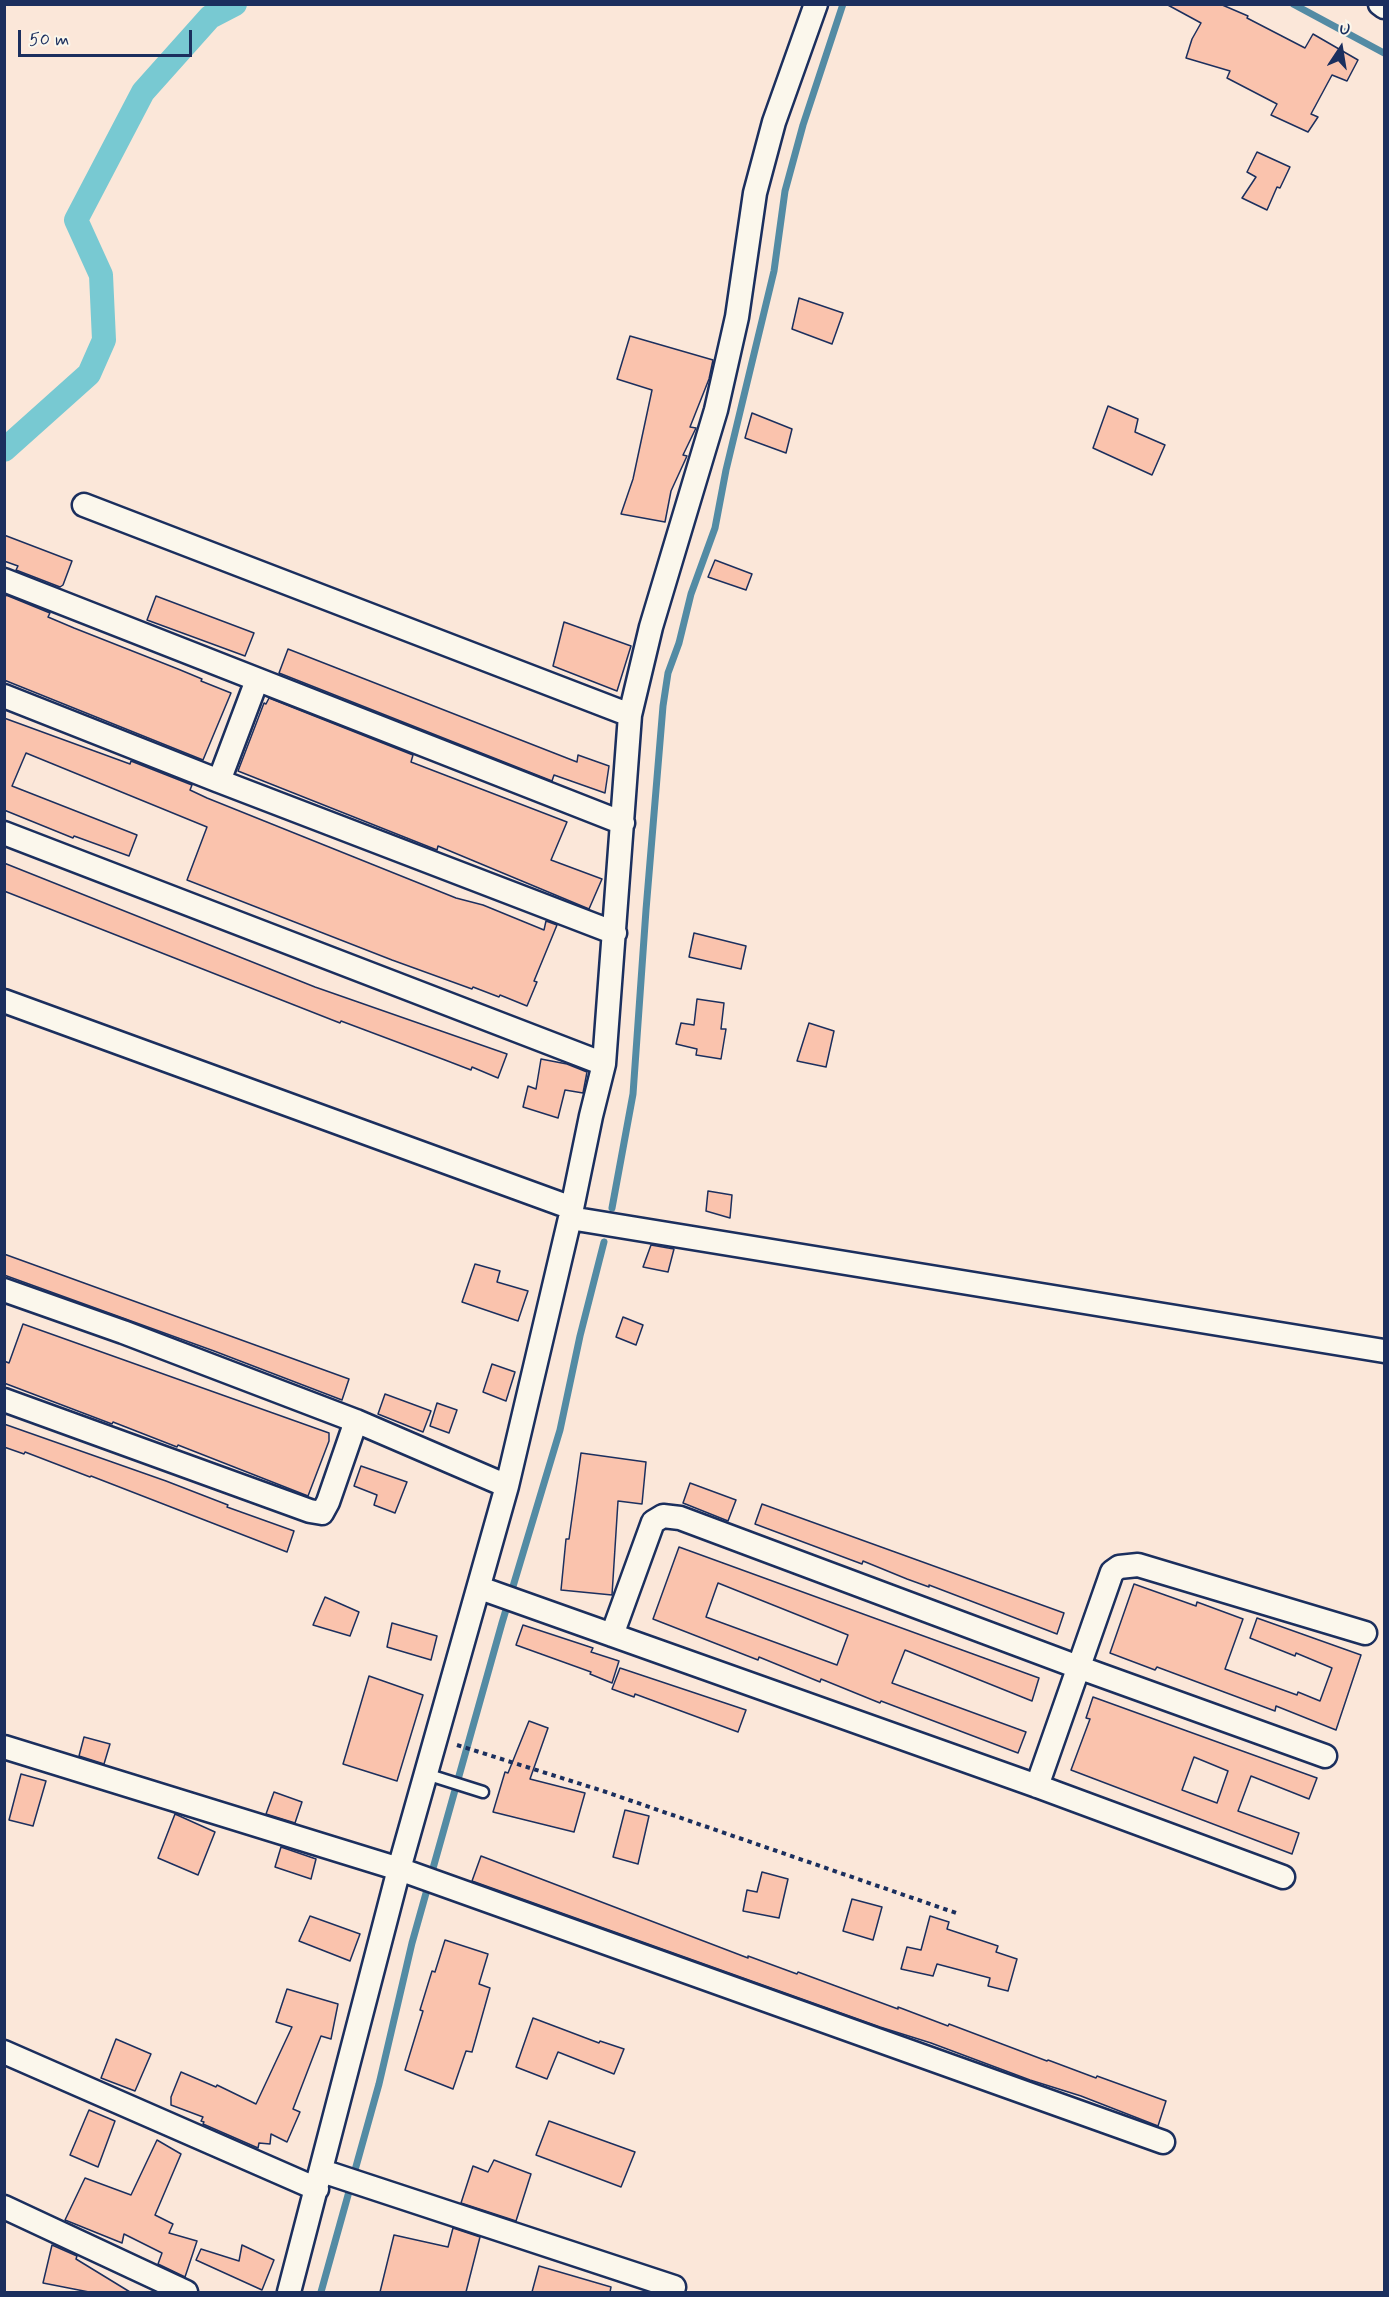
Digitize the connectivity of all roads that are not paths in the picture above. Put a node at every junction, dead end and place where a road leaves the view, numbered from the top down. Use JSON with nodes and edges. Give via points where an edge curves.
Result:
{"nodes":[{"id":1,"x":816,"y":4,"type":"edge"},
{"id":2,"x":1380,"y":4,"type":"edge"},
{"id":3,"x":1384,"y":7,"type":"edge"},
{"id":4,"x":84,"y":506,"type":"dead end"},
{"id":5,"x":4,"y":580,"type":"edge"},
{"id":6,"x":257,"y":680,"type":"junction"},
{"id":7,"x":4,"y":696,"type":"edge"},
{"id":8,"x":630,"y":715,"type":"junction"},
{"id":9,"x":219,"y":781,"type":"junction"},
{"id":10,"x":623,"y":822,"type":"junction"},
{"id":11,"x":4,"y":833,"type":"edge"},
{"id":12,"x":615,"y":933,"type":"junction"},
{"id":13,"x":4,"y":1001,"type":"edge"},
{"id":14,"x":604,"y":1064,"type":"junction"},
{"id":15,"x":571,"y":1213,"type":"junction"},
{"id":16,"x":4,"y":1290,"type":"edge"},
{"id":17,"x":1384,"y":1352,"type":"edge"},
{"id":18,"x":4,"y":1400,"type":"edge"},
{"id":19,"x":356,"y":1422,"type":"junction"},
{"id":20,"x":507,"y":1486,"type":"junction"},
{"id":21,"x":487,"y":1590,"type":"junction"},
{"id":22,"x":1365,"y":1633,"type":"dead end"},
{"id":23,"x":612,"y":1635,"type":"junction"},
{"id":24,"x":1078,"y":1667,"type":"junction"},
{"id":25,"x":4,"y":1747,"type":"edge"},
{"id":26,"x":1325,"y":1756,"type":"dead end"},
{"id":27,"x":434,"y":1777,"type":"junction"},
{"id":28,"x":1037,"y":1786,"type":"junction"},
{"id":29,"x":478,"y":1791,"type":"dead end"},
{"id":30,"x":405,"y":1872,"type":"junction"},
{"id":31,"x":1283,"y":1877,"type":"dead end"},
{"id":32,"x":4,"y":2052,"type":"edge"},
{"id":33,"x":1163,"y":2142,"type":"dead end"},
{"id":34,"x":325,"y":2179,"type":"junction"},
{"id":35,"x":4,"y":2206,"type":"edge"},
{"id":36,"x":674,"y":2287,"type":"dead end"},
{"id":37,"x":186,"y":2292,"type":"edge"},
{"id":38,"x":289,"y":2292,"type":"edge"}],
"edges":[{"from":1,"to":8,"type":"street","via":[[771,132],[755,193],[737,317],[716,410],[651,627]]},
{"from":2,"to":3,"type":"street"},
{"from":4,"to":8,"type":"street"},
{"from":5,"to":6,"type":"street"},
{"from":6,"to":9,"type":"street"},
{"from":6,"to":10,"type":"street"},
{"from":7,"to":9,"type":"street"},
{"from":8,"to":10,"type":"street"},
{"from":9,"to":12,"type":"street"},
{"from":10,"to":12,"type":"street"},
{"from":11,"to":14,"type":"street"},
{"from":12,"to":14,"type":"street"},
{"from":13,"to":15,"type":"street"},
{"from":14,"to":15,"type":"street"},
{"from":15,"to":17,"type":"street"},
{"from":15,"to":20,"type":"street"},
{"from":16,"to":19,"type":"street"},
{"from":18,"to":19,"type":"street","via":[[322,1513]]},
{"from":19,"to":20,"type":"street"},
{"from":20,"to":21,"type":"street"},
{"from":21,"to":23,"type":"street"},
{"from":21,"to":27,"type":"street"},
{"from":22,"to":24,"type":"street","via":[[1138,1565],[1119,1567],[1112,1572]]},
{"from":23,"to":24,"type":"street","via":[[653,1522],[663,1516],[680,1518]]},
{"from":23,"to":28,"type":"street"},
{"from":24,"to":26,"type":"street"},
{"from":24,"to":28,"type":"street"},
{"from":25,"to":30,"type":"street"},
{"from":27,"to":29,"type":"lane"},
{"from":27,"to":30,"type":"street"},
{"from":28,"to":31,"type":"street"},
{"from":30,"to":33,"type":"street"},
{"from":30,"to":34,"type":"street"},
{"from":32,"to":34,"type":"street"},
{"from":34,"to":36,"type":"street","via":[[368,2185]]},
{"from":34,"to":38,"type":"street"},
{"from":35,"to":37,"type":"street"}]}
